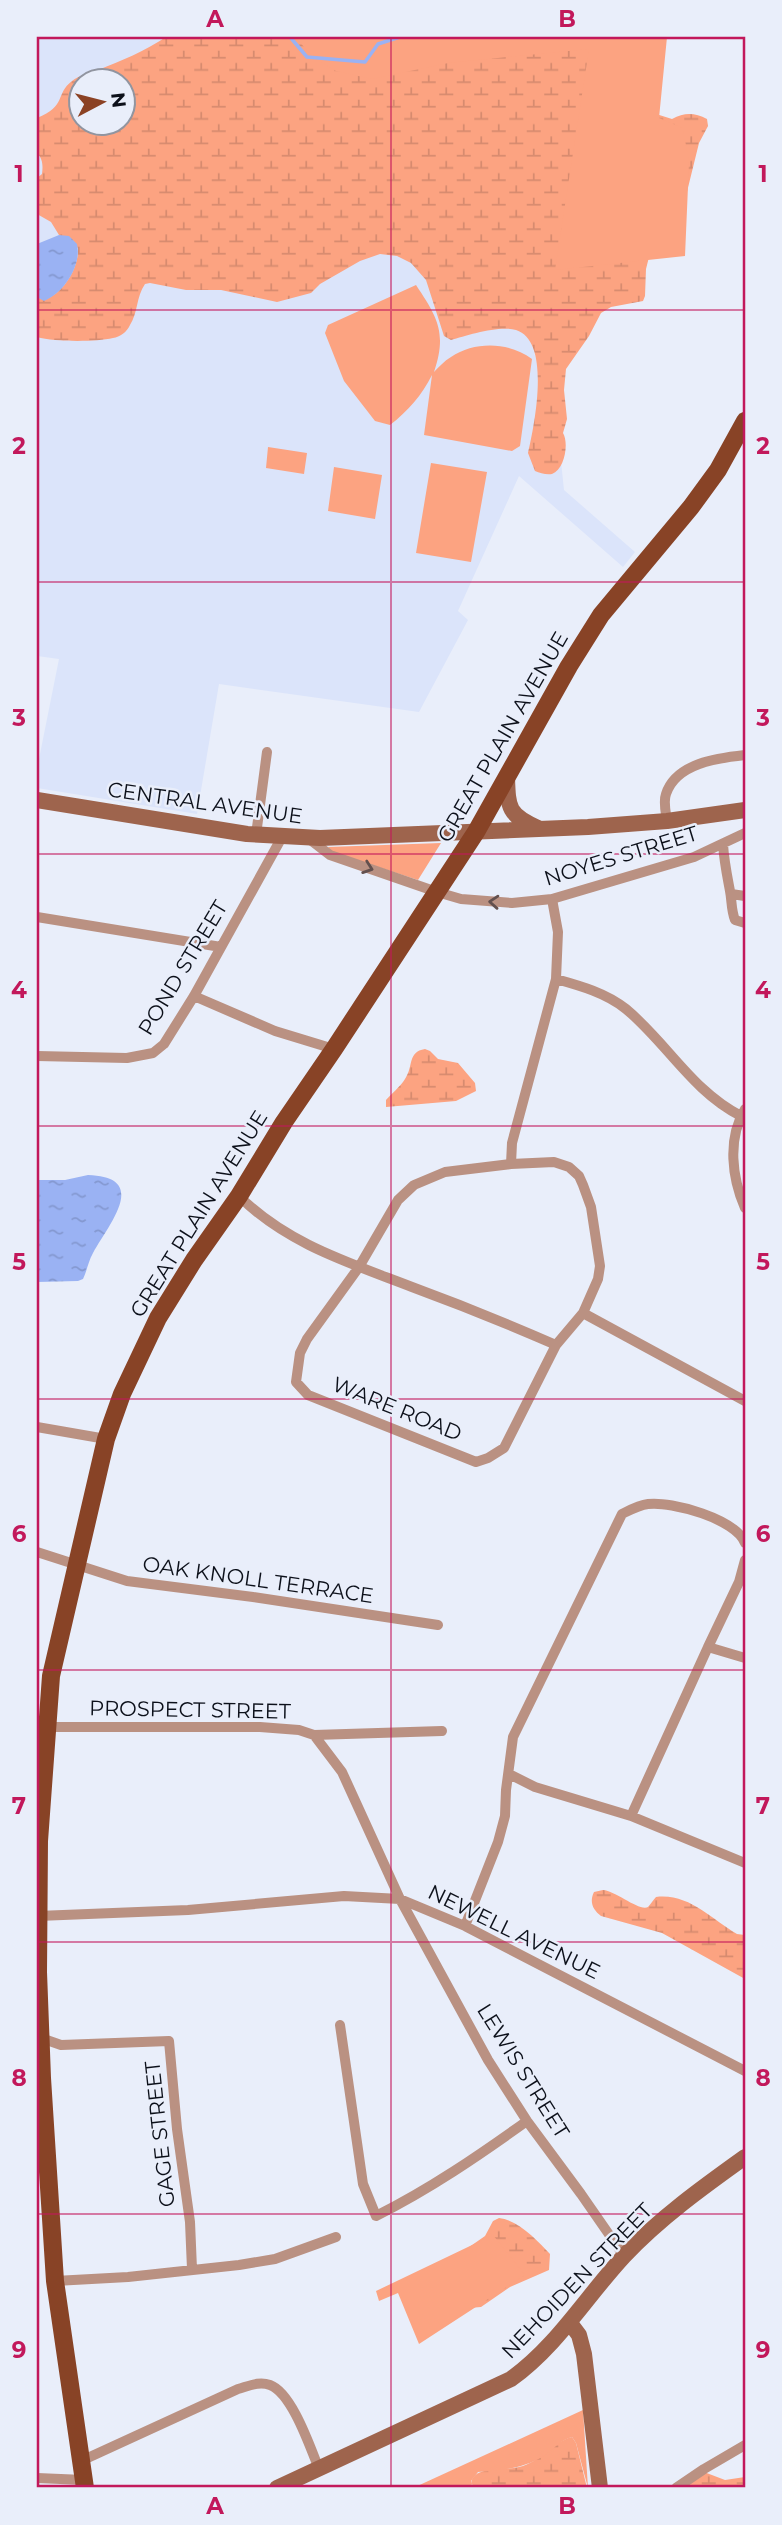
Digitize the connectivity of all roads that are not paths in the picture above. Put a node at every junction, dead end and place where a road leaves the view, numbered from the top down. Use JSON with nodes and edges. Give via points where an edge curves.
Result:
{"nodes":[{"id":1,"x":745,"y":421,"type":"edge"},
{"id":2,"x":267,"y":752,"type":"dead end"},
{"id":3,"x":745,"y":755,"type":"edge"},
{"id":4,"x":508,"y":777,"type":"junction"},
{"id":5,"x":37,"y":800,"type":"edge"},
{"id":6,"x":745,"y":810,"type":"edge"},
{"id":7,"x":667,"y":821,"type":"junction"},
{"id":8,"x":540,"y":829,"type":"junction"},
{"id":9,"x":476,"y":832,"type":"junction"},
{"id":10,"x":745,"y":833,"type":"edge"},
{"id":11,"x":256,"y":835,"type":"junction"},
{"id":12,"x":282,"y":837,"type":"junction"},
{"id":13,"x":308,"y":838,"type":"junction"},
{"id":14,"x":723,"y":844,"type":"junction"},
{"id":15,"x":438,"y":892,"type":"junction"},
{"id":16,"x":731,"y":894,"type":"junction"},
{"id":17,"x":745,"y":896,"type":"edge"},
{"id":18,"x":552,"y":899,"type":"junction"},
{"id":19,"x":37,"y":917,"type":"edge"},
{"id":20,"x":745,"y":923,"type":"edge"},
{"id":21,"x":221,"y":947,"type":"junction"},
{"id":22,"x":556,"y":979,"type":"junction"},
{"id":23,"x":194,"y":996,"type":"junction"},
{"id":24,"x":334,"y":1049,"type":"junction"},
{"id":25,"x":37,"y":1056,"type":"edge"},
{"id":26,"x":744,"y":1113,"type":"edge"},
{"id":27,"x":511,"y":1164,"type":"junction"},
{"id":28,"x":239,"y":1196,"type":"junction"},
{"id":29,"x":745,"y":1208,"type":"edge"},
{"id":30,"x":359,"y":1267,"type":"junction"},
{"id":31,"x":583,"y":1313,"type":"junction"},
{"id":32,"x":556,"y":1345,"type":"junction"},
{"id":33,"x":745,"y":1401,"type":"edge"},
{"id":34,"x":37,"y":1427,"type":"edge"},
{"id":35,"x":106,"y":1439,"type":"junction"},
{"id":36,"x":745,"y":1543,"type":"edge"},
{"id":37,"x":37,"y":1552,"type":"edge"},
{"id":38,"x":745,"y":1564,"type":"edge"},
{"id":39,"x":75,"y":1566,"type":"junction"},
{"id":40,"x":438,"y":1625,"type":"dead end"},
{"id":41,"x":708,"y":1647,"type":"junction"},
{"id":42,"x":745,"y":1658,"type":"edge"},
{"id":43,"x":46,"y":1727,"type":"junction"},
{"id":44,"x":442,"y":1731,"type":"dead end"},
{"id":45,"x":314,"y":1735,"type":"junction"},
{"id":46,"x":509,"y":1774,"type":"junction"},
{"id":47,"x":631,"y":1816,"type":"junction"},
{"id":48,"x":38,"y":1841,"type":"edge"},
{"id":49,"x":745,"y":1863,"type":"edge"},
{"id":50,"x":400,"y":1899,"type":"junction"},
{"id":51,"x":38,"y":1916,"type":"junction"},
{"id":52,"x":465,"y":1926,"type":"junction"},
{"id":53,"x":340,"y":2025,"type":"dead end"},
{"id":54,"x":39,"y":2037,"type":"edge"},
{"id":55,"x":745,"y":2071,"type":"edge"},
{"id":56,"x":527,"y":2121,"type":"junction"},
{"id":57,"x":745,"y":2157,"type":"edge"},
{"id":58,"x":336,"y":2237,"type":"dead end"},
{"id":59,"x":624,"y":2256,"type":"junction"},
{"id":60,"x":192,"y":2269,"type":"junction"},
{"id":61,"x":55,"y":2281,"type":"junction"},
{"id":62,"x":570,"y":2323,"type":"junction"},
{"id":63,"x":745,"y":2445,"type":"edge"},
{"id":64,"x":81,"y":2461,"type":"junction"},
{"id":65,"x":319,"y":2469,"type":"junction"},
{"id":66,"x":37,"y":2478,"type":"edge"},
{"id":67,"x":84,"y":2484,"type":"edge"},
{"id":68,"x":287,"y":2486,"type":"edge"},
{"id":69,"x":600,"y":2488,"type":"edge"},
{"id":70,"x":676,"y":2488,"type":"edge"}],
"edges":[{"from":1,"to":4,"type":"main road","name":"GREAT PLAIN AVENUE","via":[[691,507],[601,615]]},
{"from":2,"to":11,"type":"street"},
{"from":3,"to":7,"type":"street","via":[[689,767],[678,776],[665,796]]},
{"from":4,"to":8,"type":"main road","via":[[513,814]]},
{"from":4,"to":9,"type":"main road","name":"GREAT PLAIN AVENUE"},
{"from":5,"to":11,"type":"main road","name":"CENTRAL AVENUE"},
{"from":6,"to":7,"type":"main road","name":"CENTRAL AVENUE"},
{"from":7,"to":8,"type":"main road","name":"CENTRAL AVENUE"},
{"from":8,"to":9,"type":"main road","name":"CENTRAL AVENUE"},
{"from":9,"to":13,"type":"main road","name":"CENTRAL AVENUE"},
{"from":9,"to":15,"type":"main road","name":"GREAT PLAIN AVENUE"},
{"from":10,"to":14,"type":"street","name":"NOYES STREET"},
{"from":11,"to":12,"type":"main road","name":"CENTRAL AVENUE"},
{"from":12,"to":13,"type":"main road","name":"CENTRAL AVENUE"},
{"from":12,"to":21,"type":"street","name":"POND STREET"},
{"from":13,"to":15,"type":"street","name":"NOYES STREET","one_way":true,"via":[[331,856]]},
{"from":14,"to":16,"type":"street"},
{"from":14,"to":18,"type":"street","name":"NOYES STREET"},
{"from":18,"to":15,"type":"street","name":"NOYES STREET","one_way":true,"via":[[503,902]]},
{"from":15,"to":24,"type":"main road","name":"GREAT PLAIN AVENUE"},
{"from":16,"to":17,"type":"street"},
{"from":16,"to":20,"type":"street","via":[[735,920]]},
{"from":18,"to":22,"type":"street","via":[[558,932]]},
{"from":19,"to":21,"type":"street"},
{"from":21,"to":23,"type":"street","name":"POND STREET"},
{"from":22,"to":26,"type":"street","via":[[595,991],[625,1008],[720,1106]]},
{"from":22,"to":27,"type":"street","via":[[512,1143]]},
{"from":23,"to":24,"type":"street","via":[[275,1031]]},
{"from":23,"to":25,"type":"street","name":"POND STREET","via":[[164,1044],[153,1053],[127,1058]]},
{"from":24,"to":28,"type":"main road","name":"GREAT PLAIN AVENUE"},
{"from":26,"to":29,"type":"street","via":[[733,1161]]},
{"from":27,"to":30,"type":"street","via":[[445,1172],[414,1185],[398,1200]]},
{"from":27,"to":31,"type":"street","via":[[554,1162],[579,1176],[591,1207],[600,1266]]},
{"from":28,"to":30,"type":"street","via":[[258,1216],[289,1235]]},
{"from":28,"to":35,"type":"main road","name":"GREAT PLAIN AVENUE","via":[[158,1318]]},
{"from":30,"to":32,"type":"street"},
{"from":30,"to":32,"type":"street","name":"WARE ROAD","via":[[307,1339],[296,1382],[309,1395],[476,1462],[504,1448]]},
{"from":31,"to":32,"type":"street"},
{"from":31,"to":33,"type":"street"},
{"from":34,"to":35,"type":"street"},
{"from":35,"to":39,"type":"main road","name":"GREAT PLAIN AVENUE"},
{"from":36,"to":46,"type":"street","via":[[724,1522],[674,1506],[645,1504],[622,1514],[521,1718],[513,1737]]},
{"from":37,"to":39,"type":"street","name":"OAK KNOLL TERRACE"},
{"from":38,"to":41,"type":"street"},
{"from":39,"to":40,"type":"street","name":"OAK KNOLL TERRACE","via":[[127,1581]]},
{"from":39,"to":43,"type":"main road","name":"GREAT PLAIN AVENUE","via":[[51,1676]]},
{"from":41,"to":42,"type":"street"},
{"from":41,"to":47,"type":"street"},
{"from":43,"to":45,"type":"street","name":"PROSPECT STREET","via":[[260,1727]]},
{"from":43,"to":48,"type":"main road","name":"GREAT PLAIN AVENUE"},
{"from":44,"to":45,"type":"street"},
{"from":45,"to":50,"type":"street","name":"PROSPECT STREET","via":[[342,1772]]},
{"from":46,"to":47,"type":"street","via":[[535,1787]]},
{"from":46,"to":52,"type":"street","via":[[498,1842]]},
{"from":47,"to":49,"type":"street"},
{"from":48,"to":51,"type":"main road","name":"GREAT PLAIN AVENUE"},
{"from":50,"to":51,"type":"street","name":"NEWELL AVENUE","via":[[344,1896],[188,1910]]},
{"from":50,"to":52,"type":"street","name":"NEWELL AVENUE"},
{"from":50,"to":56,"type":"street","name":"LEWIS STREET","via":[[488,2060]]},
{"from":51,"to":54,"type":"main road","name":"GREAT PLAIN AVENUE"},
{"from":52,"to":55,"type":"street","name":"NEWELL AVENUE"},
{"from":53,"to":56,"type":"street","via":[[363,2184],[376,2217],[455,2173]]},
{"from":54,"to":60,"type":"street","name":"GAGE STREET","via":[[61,2045],[169,2041]]},
{"from":54,"to":61,"type":"main road","name":"GREAT PLAIN AVENUE"},
{"from":56,"to":59,"type":"street","name":"LEWIS STREET"},
{"from":57,"to":59,"type":"main road","name":"NEHOIDEN STREET","via":[[684,2201]]},
{"from":58,"to":60,"type":"street","via":[[275,2259]]},
{"from":59,"to":62,"type":"main road","name":"NEHOIDEN STREET"},
{"from":60,"to":61,"type":"street"},
{"from":61,"to":64,"type":"main road","name":"GREAT PLAIN AVENUE"},
{"from":62,"to":65,"type":"main road","name":"NEHOIDEN STREET","via":[[511,2379]]},
{"from":62,"to":69,"type":"main road","via":[[583,2347]]},
{"from":63,"to":70,"type":"street"},
{"from":64,"to":65,"type":"street","via":[[258,2383],[280,2390]]},
{"from":64,"to":67,"type":"main road","name":"GREAT PLAIN AVENUE"},
{"from":65,"to":68,"type":"main road","name":"NEHOIDEN STREET"},
{"from":66,"to":67,"type":"street"}]}
